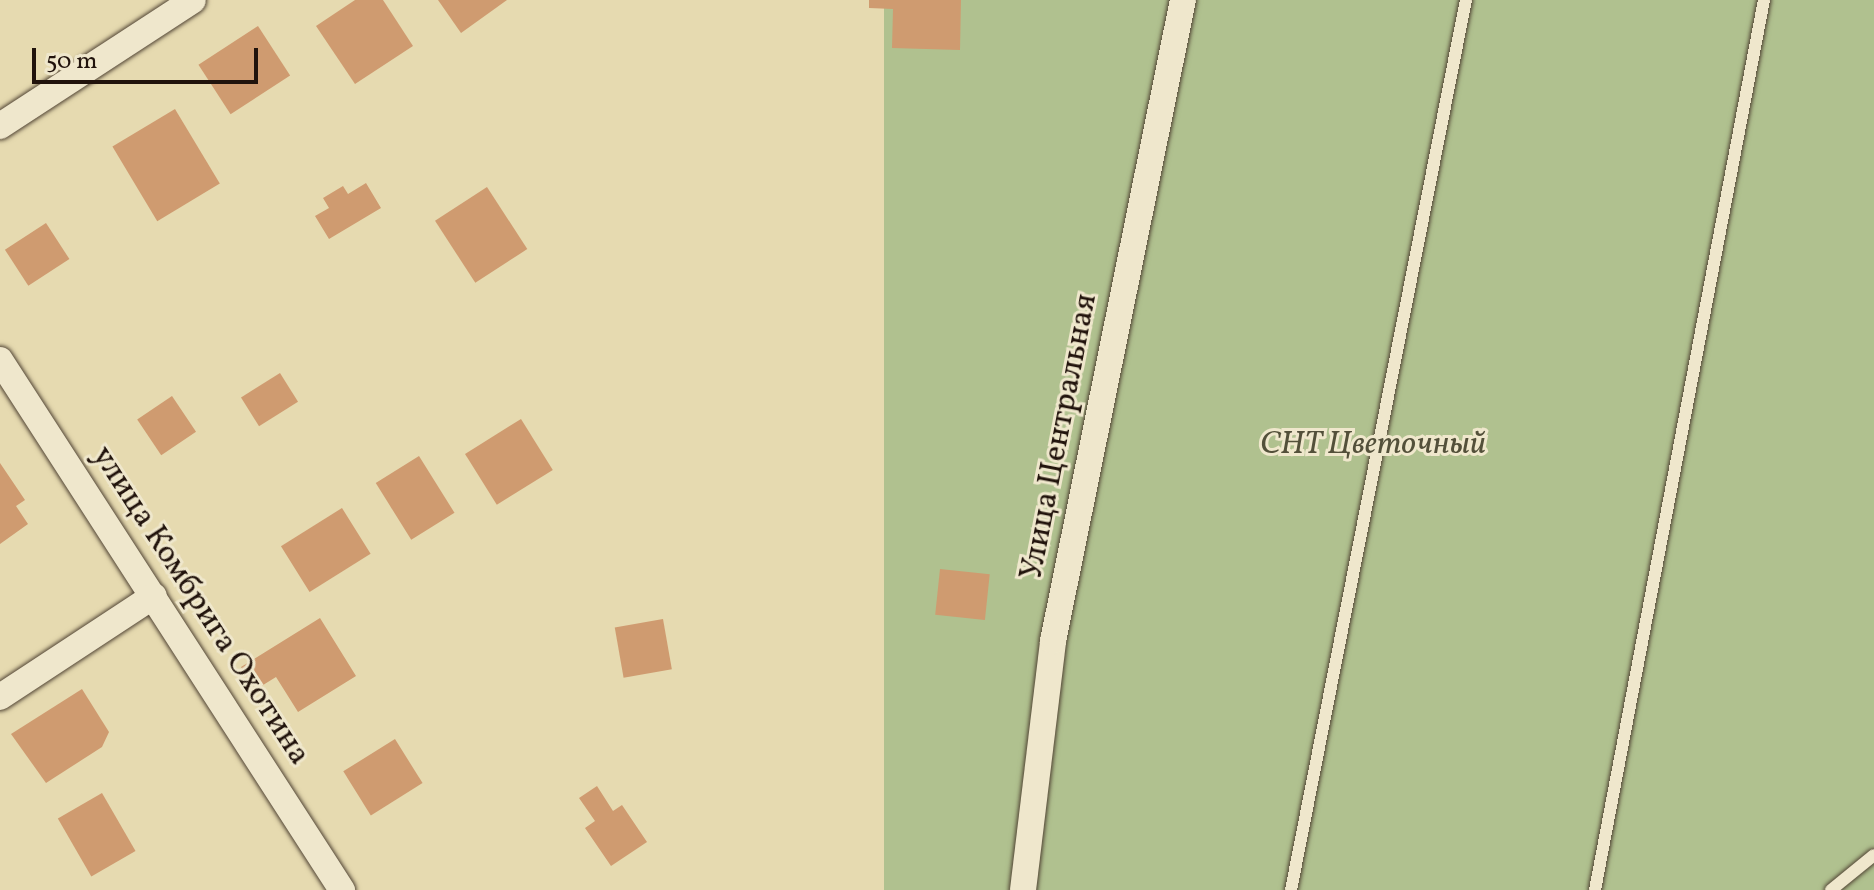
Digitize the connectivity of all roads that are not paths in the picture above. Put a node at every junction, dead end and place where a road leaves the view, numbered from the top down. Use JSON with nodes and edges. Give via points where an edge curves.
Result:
{"nodes":[{"id":1,"x":193,"y":0,"type":"edge"},
{"id":2,"x":1183,"y":0,"type":"edge"},
{"id":3,"x":1466,"y":0,"type":"edge"},
{"id":4,"x":1764,"y":0,"type":"edge"},
{"id":5,"x":0,"y":126,"type":"edge"},
{"id":6,"x":0,"y":360,"type":"edge"},
{"id":7,"x":154,"y":596,"type":"junction"},
{"id":8,"x":0,"y":697,"type":"edge"},
{"id":9,"x":1874,"y":855,"type":"edge"},
{"id":10,"x":342,"y":890,"type":"edge"},
{"id":11,"x":1023,"y":890,"type":"edge"},
{"id":12,"x":1291,"y":890,"type":"edge"},
{"id":13,"x":1595,"y":890,"type":"edge"},
{"id":14,"x":1831,"y":890,"type":"edge"}],
"edges":[{"from":1,"to":5,"type":"street"},
{"from":2,"to":11,"type":"street","name":"Улица Центральная","via":[[1053,641]]},
{"from":3,"to":12,"type":"lane"},
{"from":4,"to":13,"type":"lane"},
{"from":6,"to":7,"type":"street","name":"улица Комбрига Охотина"},
{"from":7,"to":8,"type":"street"},
{"from":7,"to":10,"type":"street","name":"улица Комбрига Охотина"},
{"from":9,"to":14,"type":"lane"}]}
